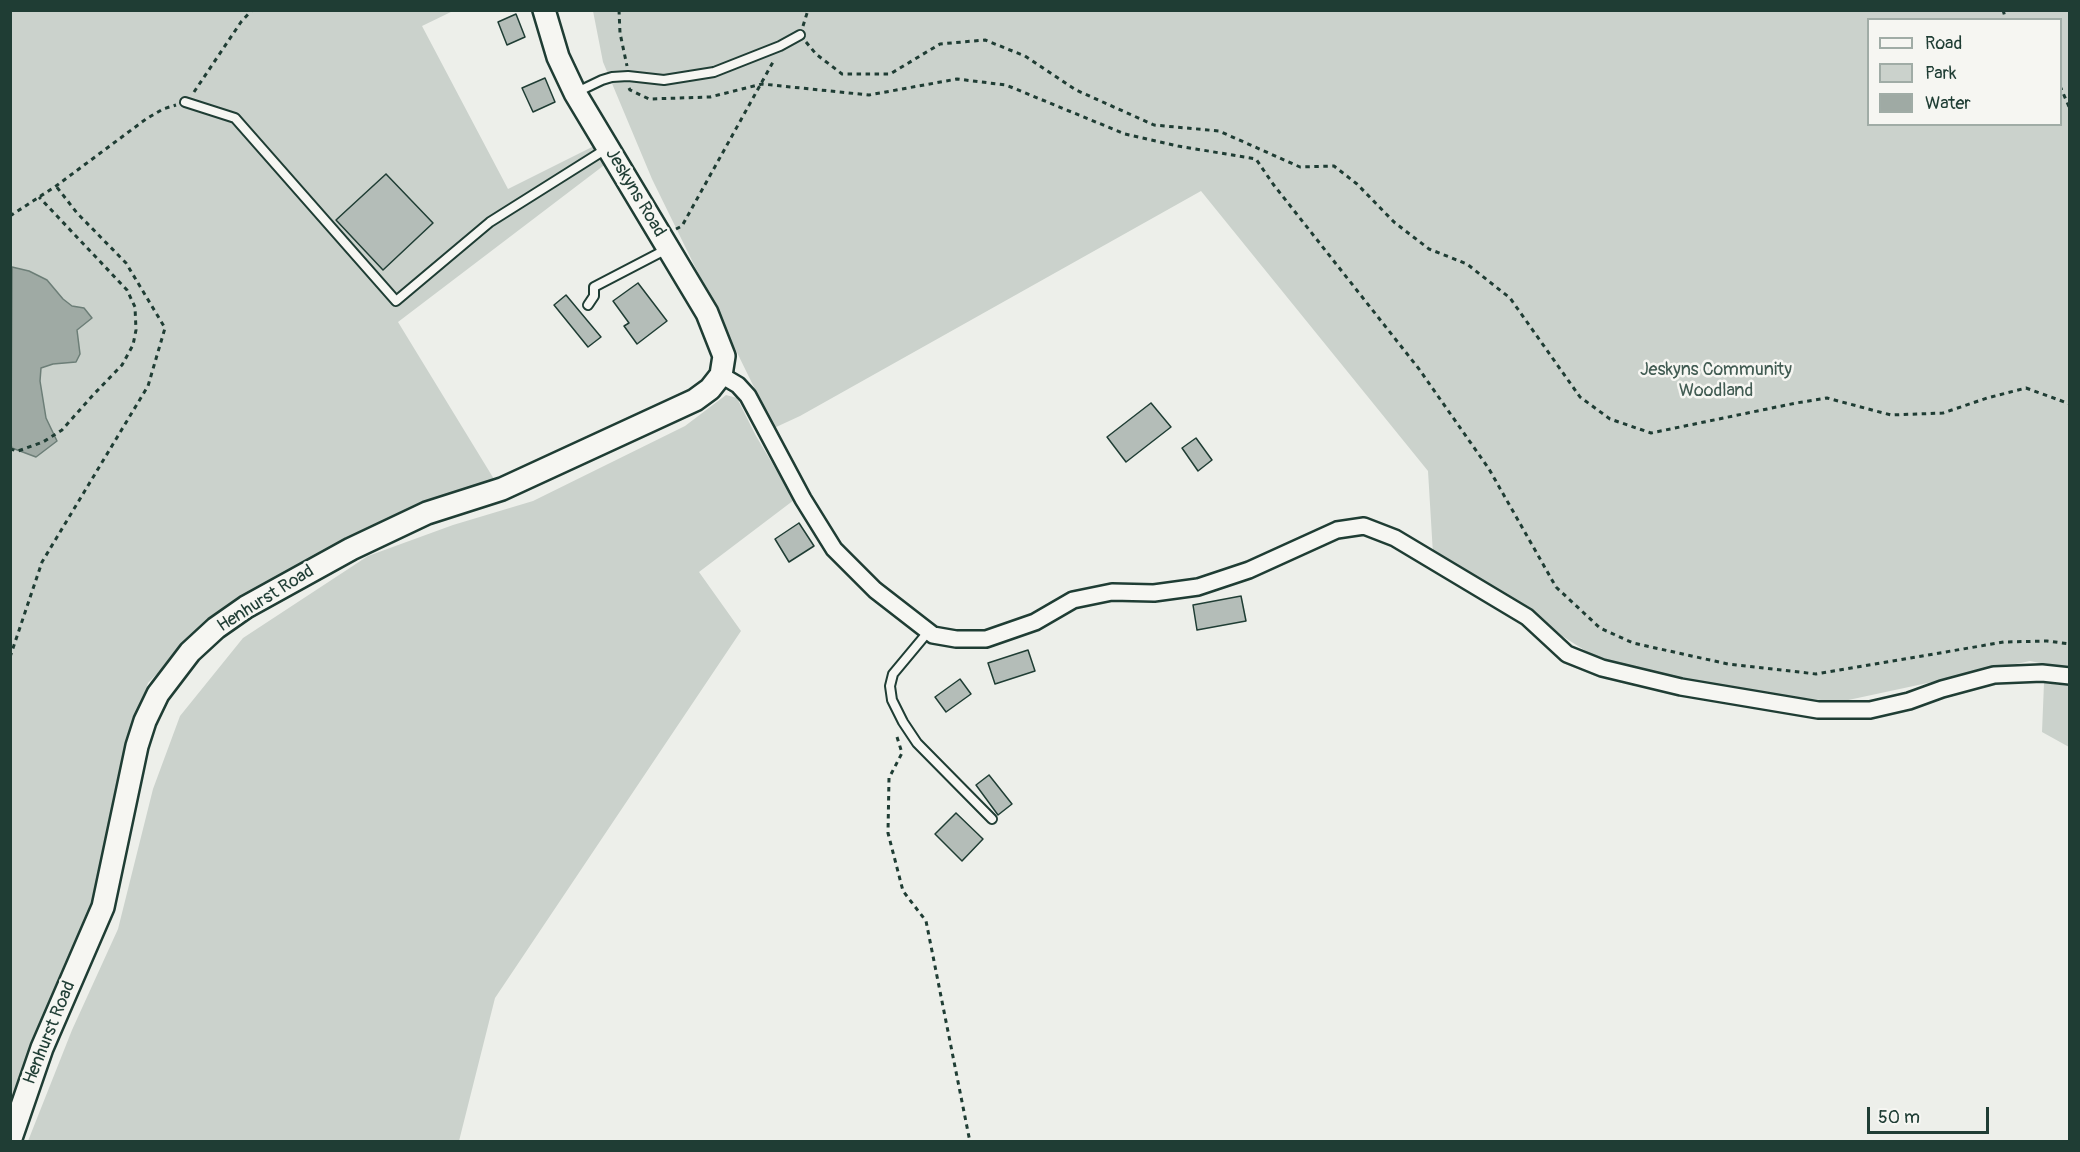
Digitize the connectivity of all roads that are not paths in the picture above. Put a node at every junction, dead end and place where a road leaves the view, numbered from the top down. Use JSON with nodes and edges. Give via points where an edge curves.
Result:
{"nodes":[{"id":1,"x":544,"y":10,"type":"edge"},
{"id":2,"x":800,"y":35,"type":"road end"},
{"id":3,"x":575,"y":93,"type":"junction"},
{"id":4,"x":185,"y":102,"type":"road end"},
{"id":5,"x":608,"y":148,"type":"junction"},
{"id":6,"x":665,"y":243,"type":"junction"},
{"id":7,"x":588,"y":305,"type":"dead end"},
{"id":8,"x":721,"y":375,"type":"junction"},
{"id":9,"x":928,"y":632,"type":"junction"},
{"id":10,"x":2070,"y":676,"type":"edge"},
{"id":11,"x":992,"y":819,"type":"dead end"},
{"id":12,"x":10,"y":1141,"type":"edge"}],
"edges":[{"from":1,"to":3,"type":"street","name":"Jeskyns Road","via":[[558,57]]},
{"from":2,"to":3,"type":"lane","via":[[714,72],[664,80],[628,76],[602,80]]},
{"from":3,"to":5,"type":"street","name":"Jeskyns Road"},
{"from":4,"to":5,"type":"lane","via":[[235,118],[396,302],[490,222]]},
{"from":5,"to":6,"type":"street","name":"Jeskyns Road"},
{"from":6,"to":7,"type":"lane","via":[[594,287]]},
{"from":6,"to":8,"type":"street","name":"Jeskyns Road","via":[[715,332],[725,363]]},
{"from":8,"to":9,"type":"street","via":[[748,396],[834,549],[875,590]]},
{"from":8,"to":12,"type":"street","name":"Henhurst Road","via":[[695,400],[502,489],[428,513],[351,549],[246,607],[190,652],[161,689],[145,721],[103,907],[42,1048]]},
{"from":9,"to":10,"type":"street","via":[[956,639],[986,639],[1035,621],[1073,600],[1112,592],[1154,593],[1198,586],[1249,570],[1336,530],[1364,526],[1395,538],[1527,617],[1567,654],[1602,668],[1681,687],[1818,710],[1870,710],[1994,675]]},
{"from":9,"to":11,"type":"lane","via":[[893,674],[892,700],[917,743]]}]}
